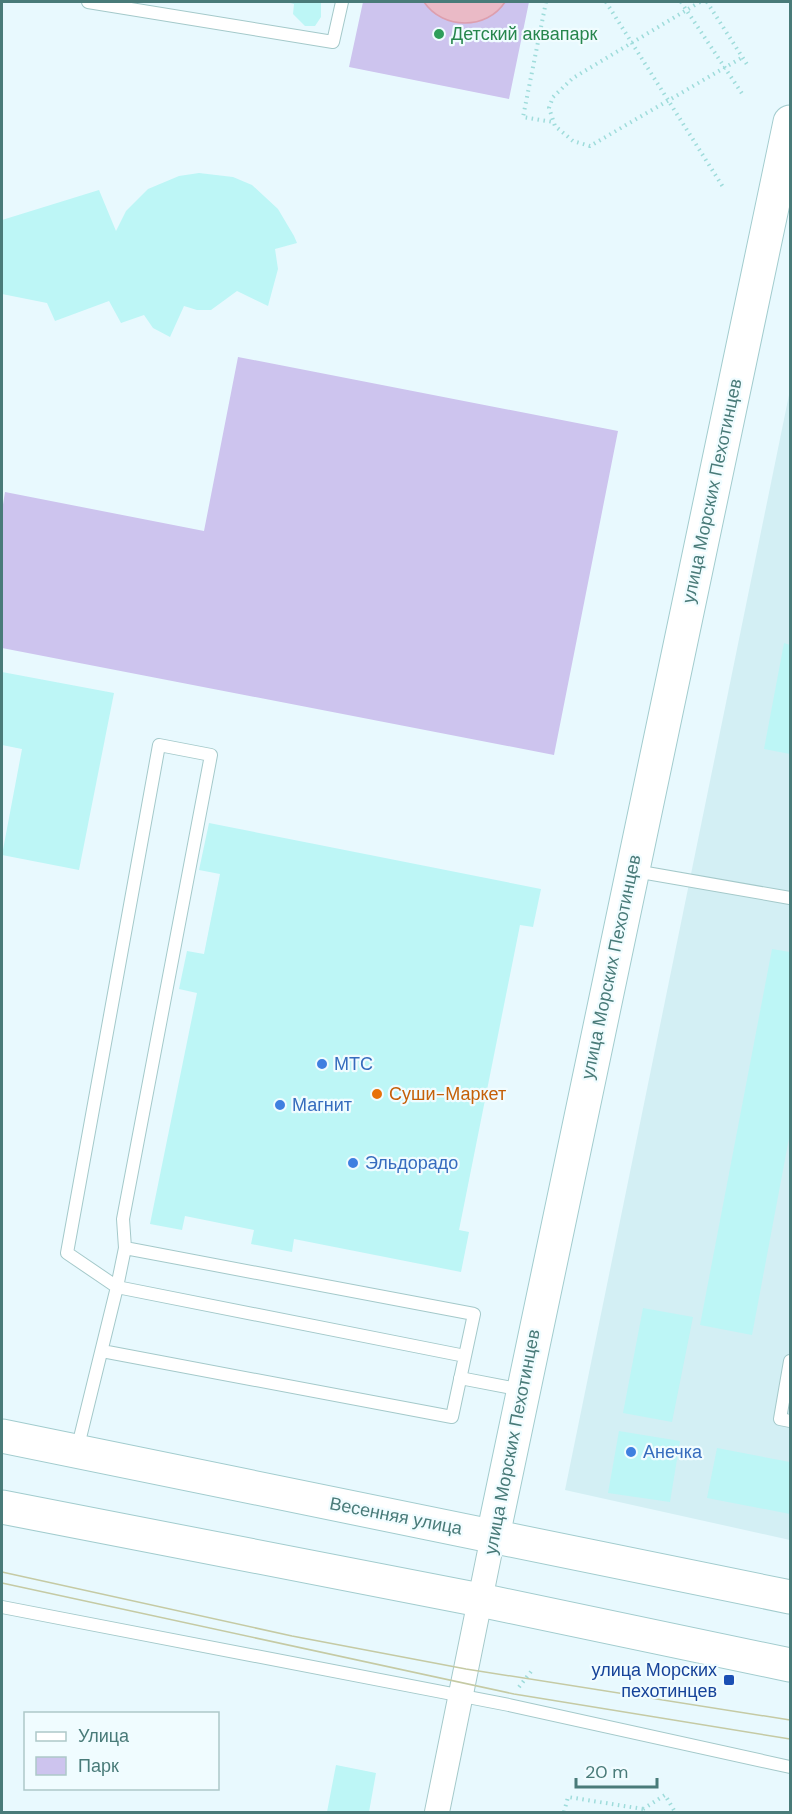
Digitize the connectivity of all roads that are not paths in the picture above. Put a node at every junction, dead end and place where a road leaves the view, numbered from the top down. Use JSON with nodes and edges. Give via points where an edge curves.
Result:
{"nodes":[{"id":1,"x":88,"y":2,"type":"edge"},
{"id":2,"x":342,"y":2,"type":"edge"},
{"id":3,"x":790,"y":122,"type":"edge"},
{"id":4,"x":632,"y":870,"type":"junction"},
{"id":5,"x":790,"y":898,"type":"edge"},
{"id":6,"x":125,"y":1248,"type":"junction"},
{"id":7,"x":117,"y":1287,"type":"junction"},
{"id":8,"x":102,"y":1351,"type":"junction"},
{"id":9,"x":465,"y":1356,"type":"junction"},
{"id":10,"x":790,"y":1361,"type":"edge"},
{"id":11,"x":460,"y":1378,"type":"junction"},
{"id":12,"x":522,"y":1390,"type":"junction"},
{"id":13,"x":790,"y":1421,"type":"edge"},
{"id":14,"x":2,"y":1436,"type":"edge"},
{"id":15,"x":77,"y":1451,"type":"junction"},
{"id":16,"x":2,"y":1507,"type":"edge"},
{"id":17,"x":493,"y":1536,"type":"junction"},
{"id":18,"x":790,"y":1597,"type":"edge"},
{"id":19,"x":480,"y":1600,"type":"junction"},
{"id":20,"x":2,"y":1607,"type":"edge"},
{"id":21,"x":790,"y":1665,"type":"edge"},
{"id":22,"x":460,"y":1696,"type":"junction"},
{"id":23,"x":790,"y":1767,"type":"edge"},
{"id":24,"x":437,"y":1812,"type":"edge"}],
"edges":[{"from":1,"to":2,"type":"lane","via":[[333,42]]},
{"from":3,"to":4,"type":"street","name":"улица Морских Пехотинцев","via":[[777,205]]},
{"from":4,"to":5,"type":"lane"},
{"from":4,"to":12,"type":"street","name":"улица Морских Пехотинцев"},
{"from":6,"to":7,"type":"lane"},
{"from":6,"to":7,"type":"lane","via":[[123,1219],[211,755],[159,745],[67,1253]]},
{"from":6,"to":9,"type":"lane","via":[[474,1314]]},
{"from":7,"to":8,"type":"lane"},
{"from":7,"to":9,"type":"lane"},
{"from":8,"to":11,"type":"lane","via":[[452,1417]]},
{"from":8,"to":15,"type":"lane"},
{"from":9,"to":11,"type":"lane"},
{"from":10,"to":13,"type":"lane","via":[[780,1419]]},
{"from":11,"to":12,"type":"lane"},
{"from":12,"to":17,"type":"street","name":"улица Морских Пехотинцев"},
{"from":14,"to":15,"type":"street","name":"Весенняя улица"},
{"from":15,"to":17,"type":"street","name":"Весенняя улица"},
{"from":16,"to":19,"type":"street"},
{"from":17,"to":18,"type":"street","name":"Весенняя улица"},
{"from":17,"to":19,"type":"street","name":"улица Морских Пехотинцев"},
{"from":19,"to":21,"type":"street"},
{"from":19,"to":22,"type":"street","name":"улица Морских Пехотинцев"},
{"from":20,"to":22,"type":"lane"},
{"from":22,"to":23,"type":"lane"},
{"from":22,"to":24,"type":"street","name":"улица Морских Пехотинцев"}]}
